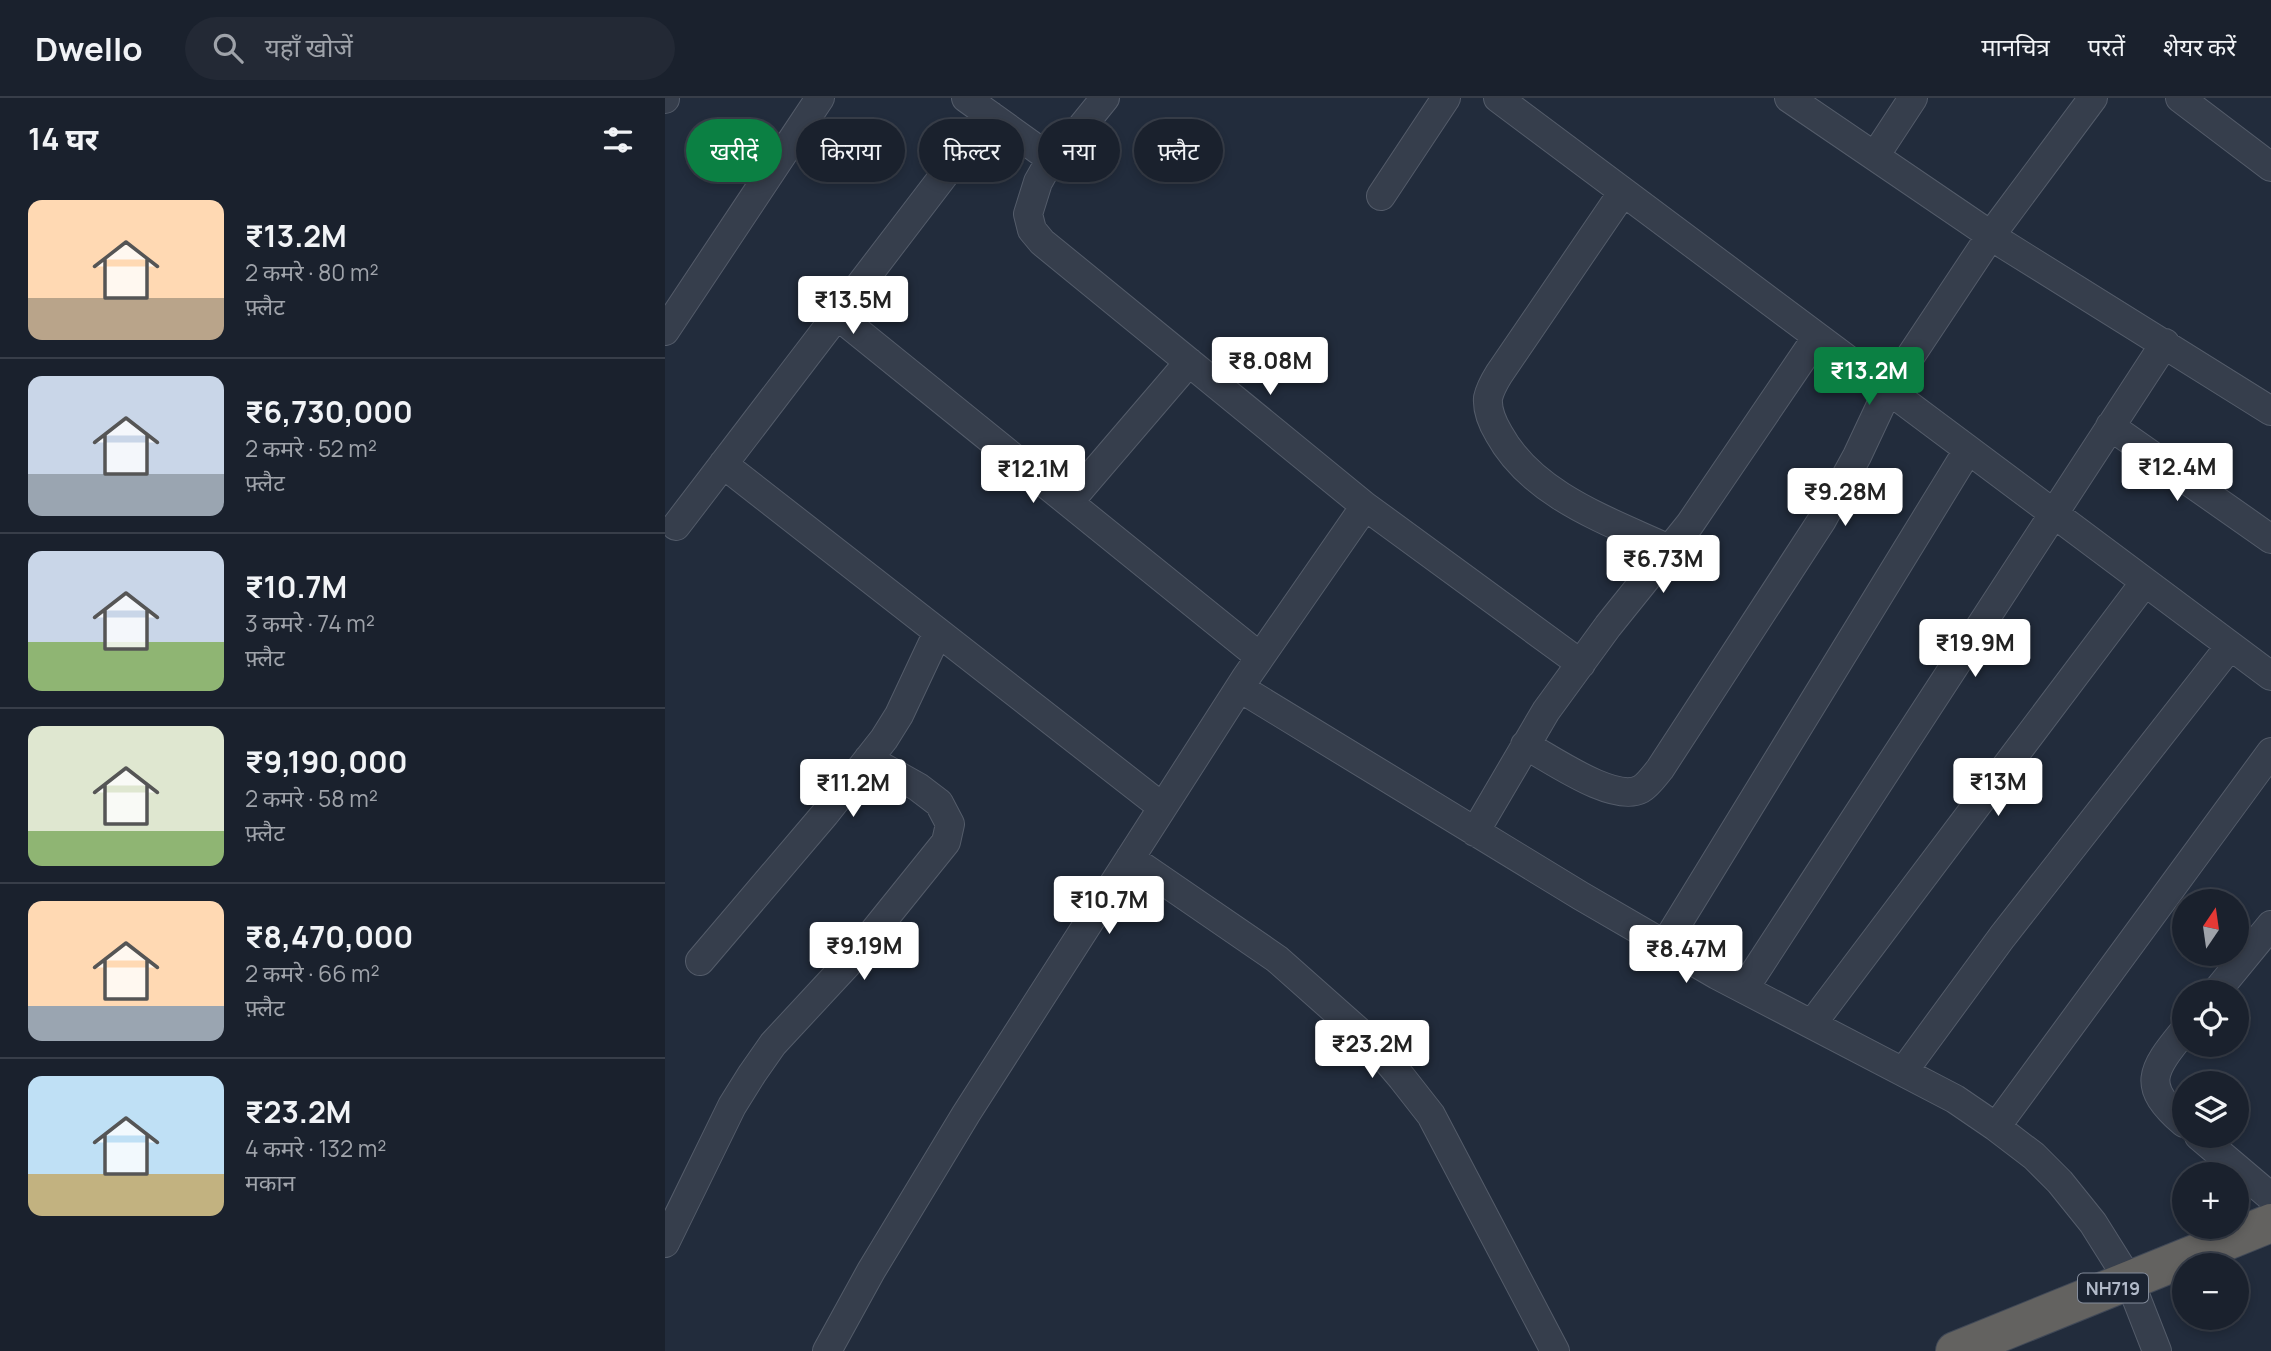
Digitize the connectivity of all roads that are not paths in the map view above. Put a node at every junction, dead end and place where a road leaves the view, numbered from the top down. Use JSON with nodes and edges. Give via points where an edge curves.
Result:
{"nodes":[{"id":1,"x":820,"y":98,"type":"edge"},
{"id":2,"x":966,"y":98,"type":"edge"},
{"id":3,"x":1105,"y":98,"type":"edge"},
{"id":4,"x":1446,"y":98,"type":"edge"},
{"id":5,"x":1498,"y":98,"type":"edge"},
{"id":6,"x":1789,"y":98,"type":"edge"},
{"id":7,"x":1913,"y":98,"type":"edge"},
{"id":8,"x":2093,"y":98,"type":"edge"},
{"id":9,"x":2180,"y":98,"type":"edge"},
{"id":10,"x":990,"y":116,"type":"junction"},
{"id":11,"x":1088,"y":119,"type":"edge"},
{"id":12,"x":1038,"y":150,"type":"edge"},
{"id":13,"x":1875,"y":156,"type":"junction"},
{"id":14,"x":2271,"y":167,"type":"edge"},
{"id":15,"x":1038,"y":182,"type":"edge"},
{"id":16,"x":1623,"y":192,"type":"junction"},
{"id":17,"x":1381,"y":196,"type":"dead end"},
{"id":18,"x":1991,"y":235,"type":"junction"},
{"id":19,"x":837,"y":315,"type":"junction"},
{"id":20,"x":665,"y":331,"type":"edge"},
{"id":21,"x":1817,"y":337,"type":"junction"},
{"id":22,"x":2165,"y":343,"type":"junction"},
{"id":23,"x":1189,"y":362,"type":"junction"},
{"id":24,"x":1888,"y":390,"type":"junction"},
{"id":25,"x":2271,"y":411,"type":"edge"},
{"id":26,"x":2110,"y":426,"type":"junction"},
{"id":27,"x":1968,"y":450,"type":"junction"},
{"id":28,"x":723,"y":464,"type":"junction"},
{"id":29,"x":1069,"y":502,"type":"junction"},
{"id":30,"x":1364,"y":506,"type":"junction"},
{"id":31,"x":2053,"y":513,"type":"junction"},
{"id":32,"x":676,"y":526,"type":"dead end"},
{"id":33,"x":2271,"y":539,"type":"edge"},
{"id":34,"x":1669,"y":549,"type":"junction"},
{"id":35,"x":2145,"y":582,"type":"junction"},
{"id":36,"x":938,"y":632,"type":"junction"},
{"id":37,"x":2230,"y":646,"type":"junction"},
{"id":38,"x":1260,"y":657,"type":"junction"},
{"id":39,"x":1581,"y":664,"type":"junction"},
{"id":40,"x":2271,"y":677,"type":"edge"},
{"id":41,"x":1240,"y":688,"type":"junction"},
{"id":42,"x":1525,"y":745,"type":"junction"},
{"id":43,"x":2271,"y":752,"type":"edge"},
{"id":44,"x":868,"y":759,"type":"junction"},
{"id":45,"x":1162,"y":807,"type":"junction"},
{"id":46,"x":1475,"y":832,"type":"junction"},
{"id":47,"x":1130,"y":858,"type":"junction"},
{"id":48,"x":2271,"y":925,"type":"edge"},
{"id":49,"x":1665,"y":944,"type":"junction"},
{"id":50,"x":700,"y":961,"type":"dead end"},
{"id":51,"x":2226,"y":980,"type":"edge"},
{"id":52,"x":1744,"y":989,"type":"junction"},
{"id":53,"x":1812,"y":1024,"type":"junction"},
{"id":54,"x":2172,"y":1048,"type":"edge"},
{"id":55,"x":1903,"y":1072,"type":"junction"},
{"id":56,"x":2172,"y":1112,"type":"edge"},
{"id":57,"x":1996,"y":1127,"type":"junction"},
{"id":58,"x":2213,"y":1148,"type":"edge"},
{"id":59,"x":2271,"y":1197,"type":"edge"},
{"id":60,"x":2271,"y":1223,"type":"edge"},
{"id":61,"x":665,"y":1243,"type":"edge"},
{"id":62,"x":2130,"y":1282,"type":"junction"},
{"id":63,"x":827,"y":1351,"type":"edge"},
{"id":64,"x":1555,"y":1351,"type":"edge"},
{"id":65,"x":1955,"y":1351,"type":"edge"},
{"id":66,"x":2157,"y":1351,"type":"edge"}],
"edges":[{"from":1,"to":20,"type":"street"},
{"from":2,"to":10,"type":"street"},
{"from":3,"to":11,"type":"street"},
{"from":4,"to":17,"type":"street"},
{"from":5,"to":16,"type":"street"},
{"from":6,"to":13,"type":"street"},
{"from":7,"to":13,"type":"street"},
{"from":8,"to":18,"type":"street"},
{"from":9,"to":14,"type":"street"},
{"from":10,"to":12,"type":"street"},
{"from":10,"to":19,"type":"street"},
{"from":13,"to":18,"type":"street"},
{"from":15,"to":23,"type":"street","via":[[1028,214],[1032,230],[1042,242]]},
{"from":16,"to":21,"type":"street"},
{"from":16,"to":34,"type":"street","via":[[1499,374],[1487,402],[1506,447],[1544,485]]},
{"from":18,"to":22,"type":"street"},
{"from":18,"to":24,"type":"street"},
{"from":19,"to":28,"type":"street"},
{"from":19,"to":29,"type":"street"},
{"from":21,"to":24,"type":"street"},
{"from":21,"to":34,"type":"street"},
{"from":22,"to":25,"type":"street"},
{"from":22,"to":26,"type":"street"},
{"from":23,"to":29,"type":"street"},
{"from":23,"to":30,"type":"street"},
{"from":24,"to":27,"type":"street"},
{"from":24,"to":42,"type":"street","via":[[1822,520],[1679,743],[1642,789],[1627,793],[1599,786]]},
{"from":26,"to":31,"type":"street"},
{"from":26,"to":33,"type":"street"},
{"from":27,"to":31,"type":"street"},
{"from":27,"to":49,"type":"street"},
{"from":28,"to":32,"type":"street"},
{"from":28,"to":36,"type":"street"},
{"from":29,"to":38,"type":"street"},
{"from":30,"to":38,"type":"street"},
{"from":30,"to":39,"type":"street"},
{"from":31,"to":35,"type":"street"},
{"from":31,"to":52,"type":"street"},
{"from":34,"to":39,"type":"street"},
{"from":35,"to":37,"type":"street"},
{"from":35,"to":53,"type":"street"},
{"from":36,"to":44,"type":"street","via":[[899,715]]},
{"from":36,"to":45,"type":"street"},
{"from":37,"to":40,"type":"street"},
{"from":37,"to":55,"type":"street","via":[[2002,937]]},
{"from":38,"to":41,"type":"street"},
{"from":39,"to":42,"type":"street"},
{"from":41,"to":45,"type":"street"},
{"from":41,"to":46,"type":"street"},
{"from":42,"to":46,"type":"street"},
{"from":43,"to":57,"type":"street"},
{"from":44,"to":50,"type":"street"},
{"from":44,"to":61,"type":"street","via":[[939,803],[950,824],[946,842],[851,960],[773,1044],[732,1106]]},
{"from":45,"to":47,"type":"street"},
{"from":46,"to":49,"type":"street"},
{"from":47,"to":63,"type":"street","via":[[966,1114]]},
{"from":47,"to":64,"type":"street","via":[[1277,959],[1374,1045],[1437,1127]]},
{"from":48,"to":51,"type":"street"},
{"from":49,"to":52,"type":"street"},
{"from":52,"to":53,"type":"street"},
{"from":53,"to":55,"type":"street"},
{"from":54,"to":56,"type":"street","via":[[2158,1067],[2155,1081],[2157,1096]]},
{"from":55,"to":57,"type":"street"},
{"from":57,"to":62,"type":"street","via":[[2060,1182],[2093,1223]]},
{"from":58,"to":59,"type":"street"},
{"from":60,"to":62,"type":"highway","number":"NH719"},
{"from":62,"to":65,"type":"highway","number":"NH719"},
{"from":62,"to":66,"type":"street"}]}
